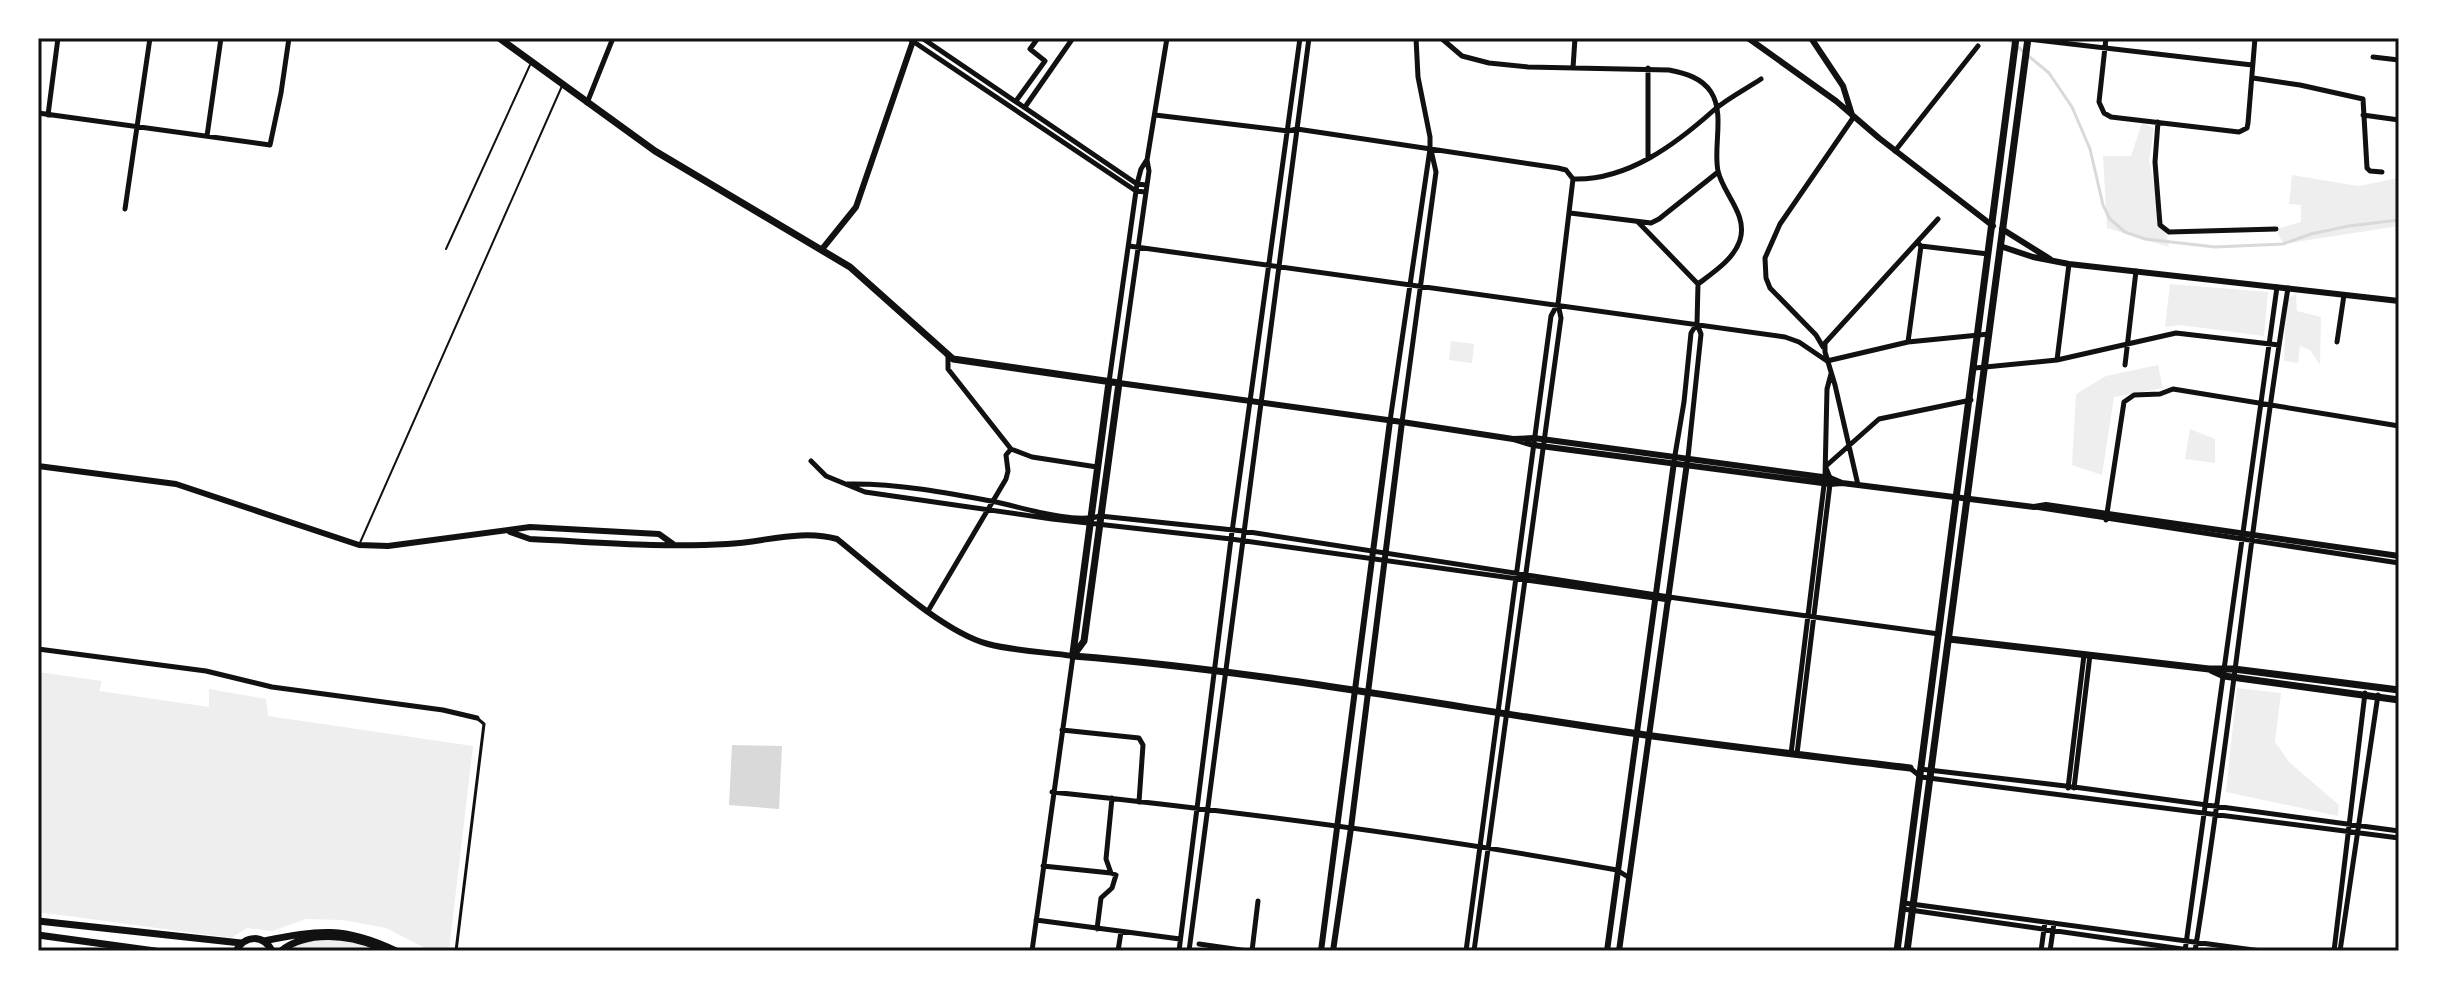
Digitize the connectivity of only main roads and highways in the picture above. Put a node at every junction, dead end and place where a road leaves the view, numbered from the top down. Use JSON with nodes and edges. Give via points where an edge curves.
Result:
{"nodes":[{"id":1,"x":505,"y":40,"type":"edge"},
{"id":2,"x":2022,"y":40,"type":"edge"},
{"id":3,"x":1109,"y":382,"type":"junction"},
{"id":4,"x":1096,"y":521,"type":"junction"},
{"id":5,"x":1949,"y":639,"type":"junction"},
{"id":6,"x":2229,"y":673,"type":"junction"},
{"id":7,"x":2399,"y":690,"type":"edge"},
{"id":8,"x":2399,"y":700,"type":"edge"},
{"id":9,"x":1910,"y":768,"type":"road end"},
{"id":10,"x":38,"y":921,"type":"edge"},
{"id":11,"x":38,"y":935,"type":"edge"},
{"id":12,"x":264,"y":941,"type":"junction"},
{"id":13,"x":241,"y":943,"type":"junction"},
{"id":14,"x":155,"y":951,"type":"edge"},
{"id":15,"x":236,"y":951,"type":"edge"},
{"id":16,"x":272,"y":951,"type":"edge"},
{"id":17,"x":281,"y":951,"type":"edge"},
{"id":18,"x":387,"y":951,"type":"edge"},
{"id":19,"x":396,"y":951,"type":"edge"},
{"id":20,"x":1897,"y":951,"type":"edge"},
{"id":21,"x":1907,"y":951,"type":"edge"}],
"edges":[{"from":1,"to":3,"type":"main road","via":[[688,172],[850,267],[948,356]]},
{"from":2,"to":5,"type":"main road","via":[[2022,79]]},
{"from":2,"to":20,"type":"main road","via":[[2012,67]]},
{"from":3,"to":4,"type":"main road"},
{"from":3,"to":4,"type":"main road","via":[[1119,383]]},
{"from":4,"to":9,"type":"main road","via":[[1084,641],[1073,656],[1151,662]]},
{"from":5,"to":6,"type":"main road"},
{"from":5,"to":21,"type":"main road"},
{"from":6,"to":7,"type":"main road"},
{"from":6,"to":8,"type":"main road"},
{"from":10,"to":13,"type":"main road"},
{"from":11,"to":14,"type":"main road"},
{"from":12,"to":13,"type":"main road","via":[[252,938]]},
{"from":12,"to":16,"type":"main road"},
{"from":12,"to":19,"type":"main road","via":[[335,931],[370,938]]},
{"from":13,"to":15,"type":"main road"},
{"from":17,"to":18,"type":"main road","via":[[319,937],[351,939]]}]}
